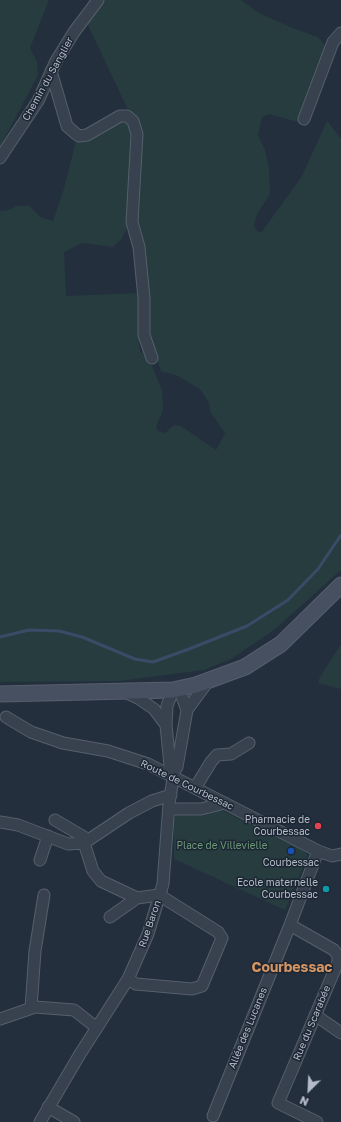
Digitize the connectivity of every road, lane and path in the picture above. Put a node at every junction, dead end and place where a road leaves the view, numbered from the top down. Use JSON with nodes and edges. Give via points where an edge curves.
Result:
{"nodes":[{"id":1,"x":98,"y":0,"type":"edge"},
{"id":2,"x":341,"y":33,"type":"edge"},
{"id":3,"x":51,"y":72,"type":"junction"},
{"id":4,"x":304,"y":119,"type":"dead end"},
{"id":5,"x":0,"y":158,"type":"edge"},
{"id":6,"x":152,"y":358,"type":"dead end"},
{"id":7,"x":341,"y":585,"type":"edge"},
{"id":8,"x":210,"y":680,"type":"junction"},
{"id":9,"x":176,"y":690,"type":"junction"},
{"id":10,"x":122,"y":691,"type":"junction"},
{"id":11,"x":0,"y":694,"type":"edge"},
{"id":12,"x":187,"y":710,"type":"junction"},
{"id":13,"x":6,"y":717,"type":"dead end"},
{"id":14,"x":166,"y":724,"type":"junction"},
{"id":15,"x":249,"y":743,"type":"dead end"},
{"id":16,"x":173,"y":774,"type":"junction"},
{"id":17,"x":195,"y":788,"type":"junction"},
{"id":18,"x":170,"y":795,"type":"junction"},
{"id":19,"x":225,"y":803,"type":"junction"},
{"id":20,"x":169,"y":809,"type":"junction"},
{"id":21,"x":55,"y":820,"type":"dead end"},
{"id":22,"x":0,"y":822,"type":"edge"},
{"id":23,"x":48,"y":836,"type":"junction"},
{"id":24,"x":86,"y":841,"type":"junction"},
{"id":25,"x":318,"y":851,"type":"junction"},
{"id":26,"x":341,"y":854,"type":"edge"},
{"id":27,"x":40,"y":860,"type":"dead end"},
{"id":28,"x":44,"y":895,"type":"dead end"},
{"id":29,"x":160,"y":896,"type":"junction"},
{"id":30,"x":137,"y":898,"type":"junction"},
{"id":31,"x":110,"y":917,"type":"dead end"},
{"id":32,"x":290,"y":925,"type":"junction"},
{"id":33,"x":128,"y":980,"type":"junction"},
{"id":34,"x":31,"y":1008,"type":"junction"},
{"id":35,"x":315,"y":1015,"type":"junction"},
{"id":36,"x":0,"y":1019,"type":"edge"},
{"id":37,"x":97,"y":1028,"type":"junction"},
{"id":38,"x":341,"y":1033,"type":"edge"},
{"id":39,"x":48,"y":1107,"type":"junction"},
{"id":40,"x":213,"y":1116,"type":"dead end"},
{"id":41,"x":40,"y":1122,"type":"edge"},
{"id":42,"x":74,"y":1122,"type":"edge"},
{"id":43,"x":317,"y":1122,"type":"edge"}],
"edges":[{"from":1,"to":3,"type":"street","name":"Chemin du Sanglier","via":[[74,32]]},
{"from":2,"to":4,"type":"street","via":[[333,42]]},
{"from":3,"to":5,"type":"street","name":"Chemin du Sanglier","via":[[38,101]]},
{"from":3,"to":6,"type":"street","via":[[67,126],[79,136],[87,135],[120,116],[127,116],[133,121],[137,134],[132,222],[144,298],[144,335]]},
{"from":7,"to":8,"type":"street","via":[[281,644],[245,667]]},
{"from":8,"to":9,"type":"street"},
{"from":8,"to":12,"type":"street"},
{"from":9,"to":10,"type":"street"},
{"from":9,"to":12,"type":"street"},
{"from":9,"to":14,"type":"street","via":[[167,706]]},
{"from":10,"to":11,"type":"street"},
{"from":10,"to":14,"type":"street","via":[[154,709]]},
{"from":12,"to":16,"type":"street","name":"Rue Baron","via":[[177,767]]},
{"from":13,"to":16,"type":"street","name":"Route de Courbessac","via":[[31,732],[63,743],[108,751]]},
{"from":14,"to":16,"type":"street"},
{"from":15,"to":17,"type":"street","via":[[230,754],[217,755]]},
{"from":16,"to":17,"type":"street","name":"Route de Courbessac"},
{"from":16,"to":18,"type":"street","name":"Rue Baron"},
{"from":17,"to":19,"type":"street","name":"Route de Courbessac"},
{"from":18,"to":20,"type":"street","name":"Rue Baron"},
{"from":18,"to":24,"type":"street","via":[[152,800]]},
{"from":19,"to":20,"type":"street","via":[[201,809]]},
{"from":19,"to":25,"type":"street","name":"Route de Courbessac"},
{"from":20,"to":29,"type":"street","name":"Rue Baron"},
{"from":21,"to":24,"type":"street"},
{"from":22,"to":23,"type":"street","via":[[18,825]]},
{"from":23,"to":24,"type":"street","via":[[68,844]]},
{"from":23,"to":27,"type":"street"},
{"from":24,"to":30,"type":"street","via":[[93,871],[101,881]]},
{"from":25,"to":26,"type":"street","name":"Route de Courbessac","via":[[332,856]]},
{"from":25,"to":32,"type":"street","name":"Allée des Lucanes"},
{"from":28,"to":34,"type":"street","via":[[35,951]]},
{"from":29,"to":30,"type":"street"},
{"from":29,"to":33,"type":"street","name":"Rue Baron","via":[[148,934]]},
{"from":29,"to":33,"type":"street","via":[[218,932],[222,938],[202,986],[192,989],[136,984]]},
{"from":30,"to":31,"type":"street"},
{"from":32,"to":35,"type":"street","name":"Rue du Scarabée","via":[[334,950],[338,956],[338,962]]},
{"from":32,"to":40,"type":"street","name":"Allée des Lucanes"},
{"from":33,"to":37,"type":"street","name":"Rue Baron"},
{"from":34,"to":36,"type":"street"},
{"from":34,"to":37,"type":"street","via":[[74,1010]]},
{"from":35,"to":38,"type":"street"},
{"from":35,"to":43,"type":"street","name":"Rue du Scarabée","via":[[278,1103]]},
{"from":37,"to":39,"type":"street","name":"Rue Baron"},
{"from":39,"to":41,"type":"street","name":"Rue Baron"},
{"from":39,"to":42,"type":"street"}]}
